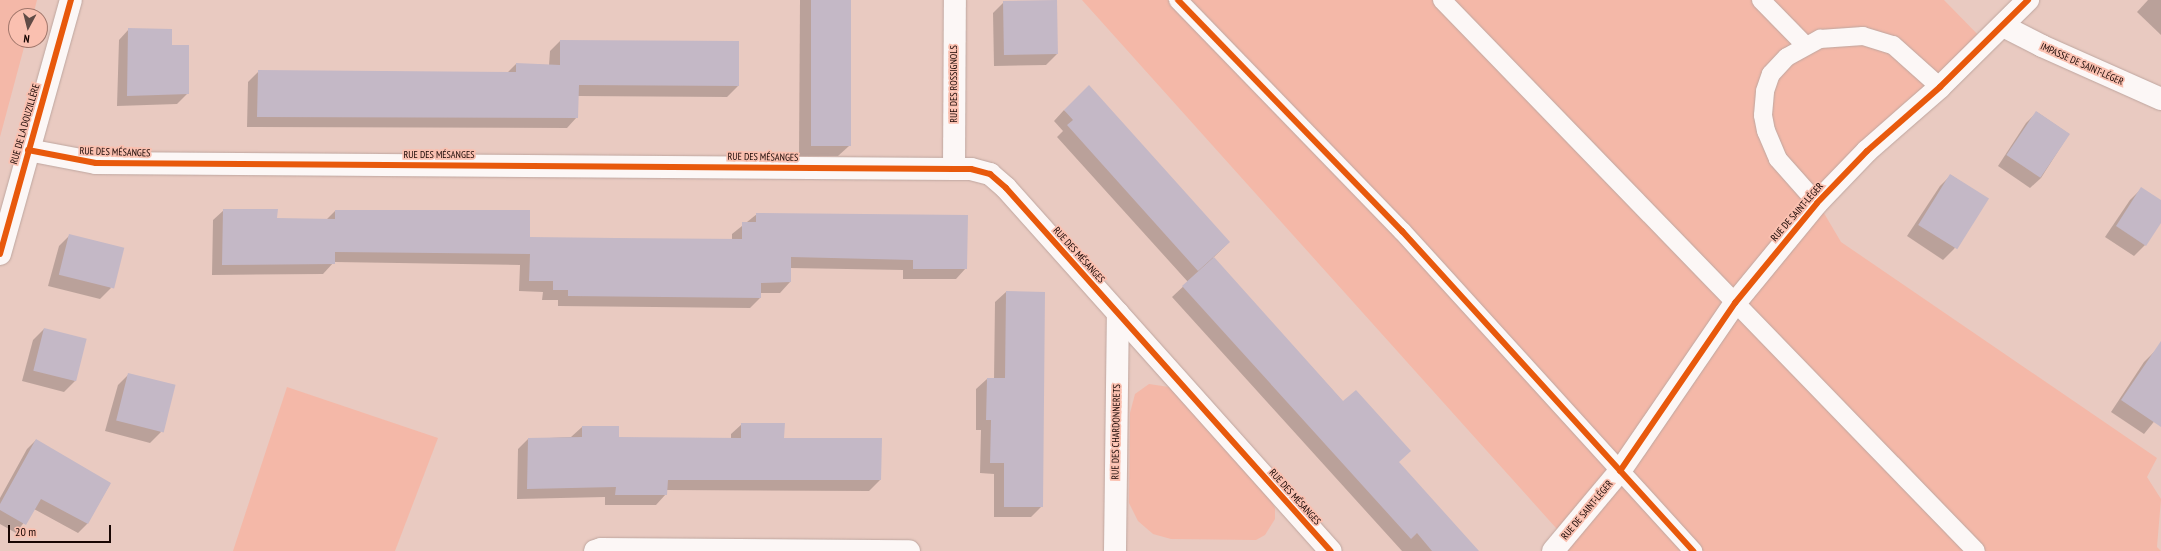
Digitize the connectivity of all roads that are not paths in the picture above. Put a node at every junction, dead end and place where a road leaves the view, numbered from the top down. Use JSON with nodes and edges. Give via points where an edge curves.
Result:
{"nodes":[{"id":1,"x":71,"y":0,"type":"edge"},
{"id":2,"x":955,"y":0,"type":"edge"},
{"id":3,"x":1178,"y":0,"type":"edge"},
{"id":4,"x":1442,"y":0,"type":"edge"},
{"id":5,"x":1761,"y":0,"type":"edge"},
{"id":6,"x":2028,"y":0,"type":"edge"},
{"id":7,"x":2003,"y":26,"type":"junction"},
{"id":8,"x":1805,"y":45,"type":"junction"},
{"id":9,"x":1940,"y":87,"type":"junction"},
{"id":10,"x":2161,"y":99,"type":"edge"},
{"id":11,"x":28,"y":150,"type":"junction"},
{"id":12,"x":954,"y":168,"type":"junction"},
{"id":13,"x":1817,"y":203,"type":"junction"},
{"id":14,"x":0,"y":254,"type":"edge"},
{"id":15,"x":1735,"y":303,"type":"junction"},
{"id":16,"x":1118,"y":313,"type":"junction"},
{"id":17,"x":1620,"y":471,"type":"junction"},
{"id":18,"x":595,"y":551,"type":"edge"},
{"id":19,"x":909,"y":551,"type":"edge"},
{"id":20,"x":1115,"y":551,"type":"edge"},
{"id":21,"x":1330,"y":551,"type":"edge"},
{"id":22,"x":1553,"y":551,"type":"edge"},
{"id":23,"x":1692,"y":551,"type":"edge"},
{"id":24,"x":1976,"y":551,"type":"edge"}],
"edges":[{"from":1,"to":11,"type":"street","name":"RUE DE LA DOUZILLÈRE"},
{"from":2,"to":12,"type":"street","name":"RUE DES ROSSIGNOLS"},
{"from":3,"to":17,"type":"lane","via":[[1402,231]]},
{"from":4,"to":15,"type":"lane"},
{"from":5,"to":8,"type":"lane"},
{"from":6,"to":7,"type":"street","name":"RUE DE SAINT-LÉGER"},
{"from":7,"to":9,"type":"street","name":"RUE DE SAINT-LÉGER"},
{"from":7,"to":10,"type":"street","name":"IMPASSE DE SAINT-LÉGER"},
{"from":8,"to":9,"type":"lane","via":[[1820,39],[1863,36],[1893,45]]},
{"from":8,"to":13,"type":"lane","via":[[1787,56],[1771,74],[1765,91],[1763,115],[1766,131],[1778,158]]},
{"from":9,"to":13,"type":"street","name":"RUE DE SAINT-LÉGER","via":[[1867,151]]},
{"from":11,"to":12,"type":"street","name":"RUE DES MÉSANGES","via":[[96,163]]},
{"from":11,"to":14,"type":"street","name":"RUE DE LA DOUZILLÈRE"},
{"from":12,"to":16,"type":"street","name":"RUE DES MÉSANGES","via":[[990,174],[1006,188]]},
{"from":13,"to":15,"type":"street","name":"RUE DE SAINT-LÉGER"},
{"from":15,"to":17,"type":"street","name":"RUE DE SAINT-LÉGER"},
{"from":15,"to":24,"type":"lane"},
{"from":16,"to":20,"type":"street","name":"RUE DES CHARDONNERETS"},
{"from":16,"to":21,"type":"street","name":"RUE DES MÉSANGES"},
{"from":17,"to":22,"type":"street","name":"RUE DE SAINT-LÉGER"},
{"from":17,"to":23,"type":"lane"},
{"from":18,"to":19,"type":"street"}]}
